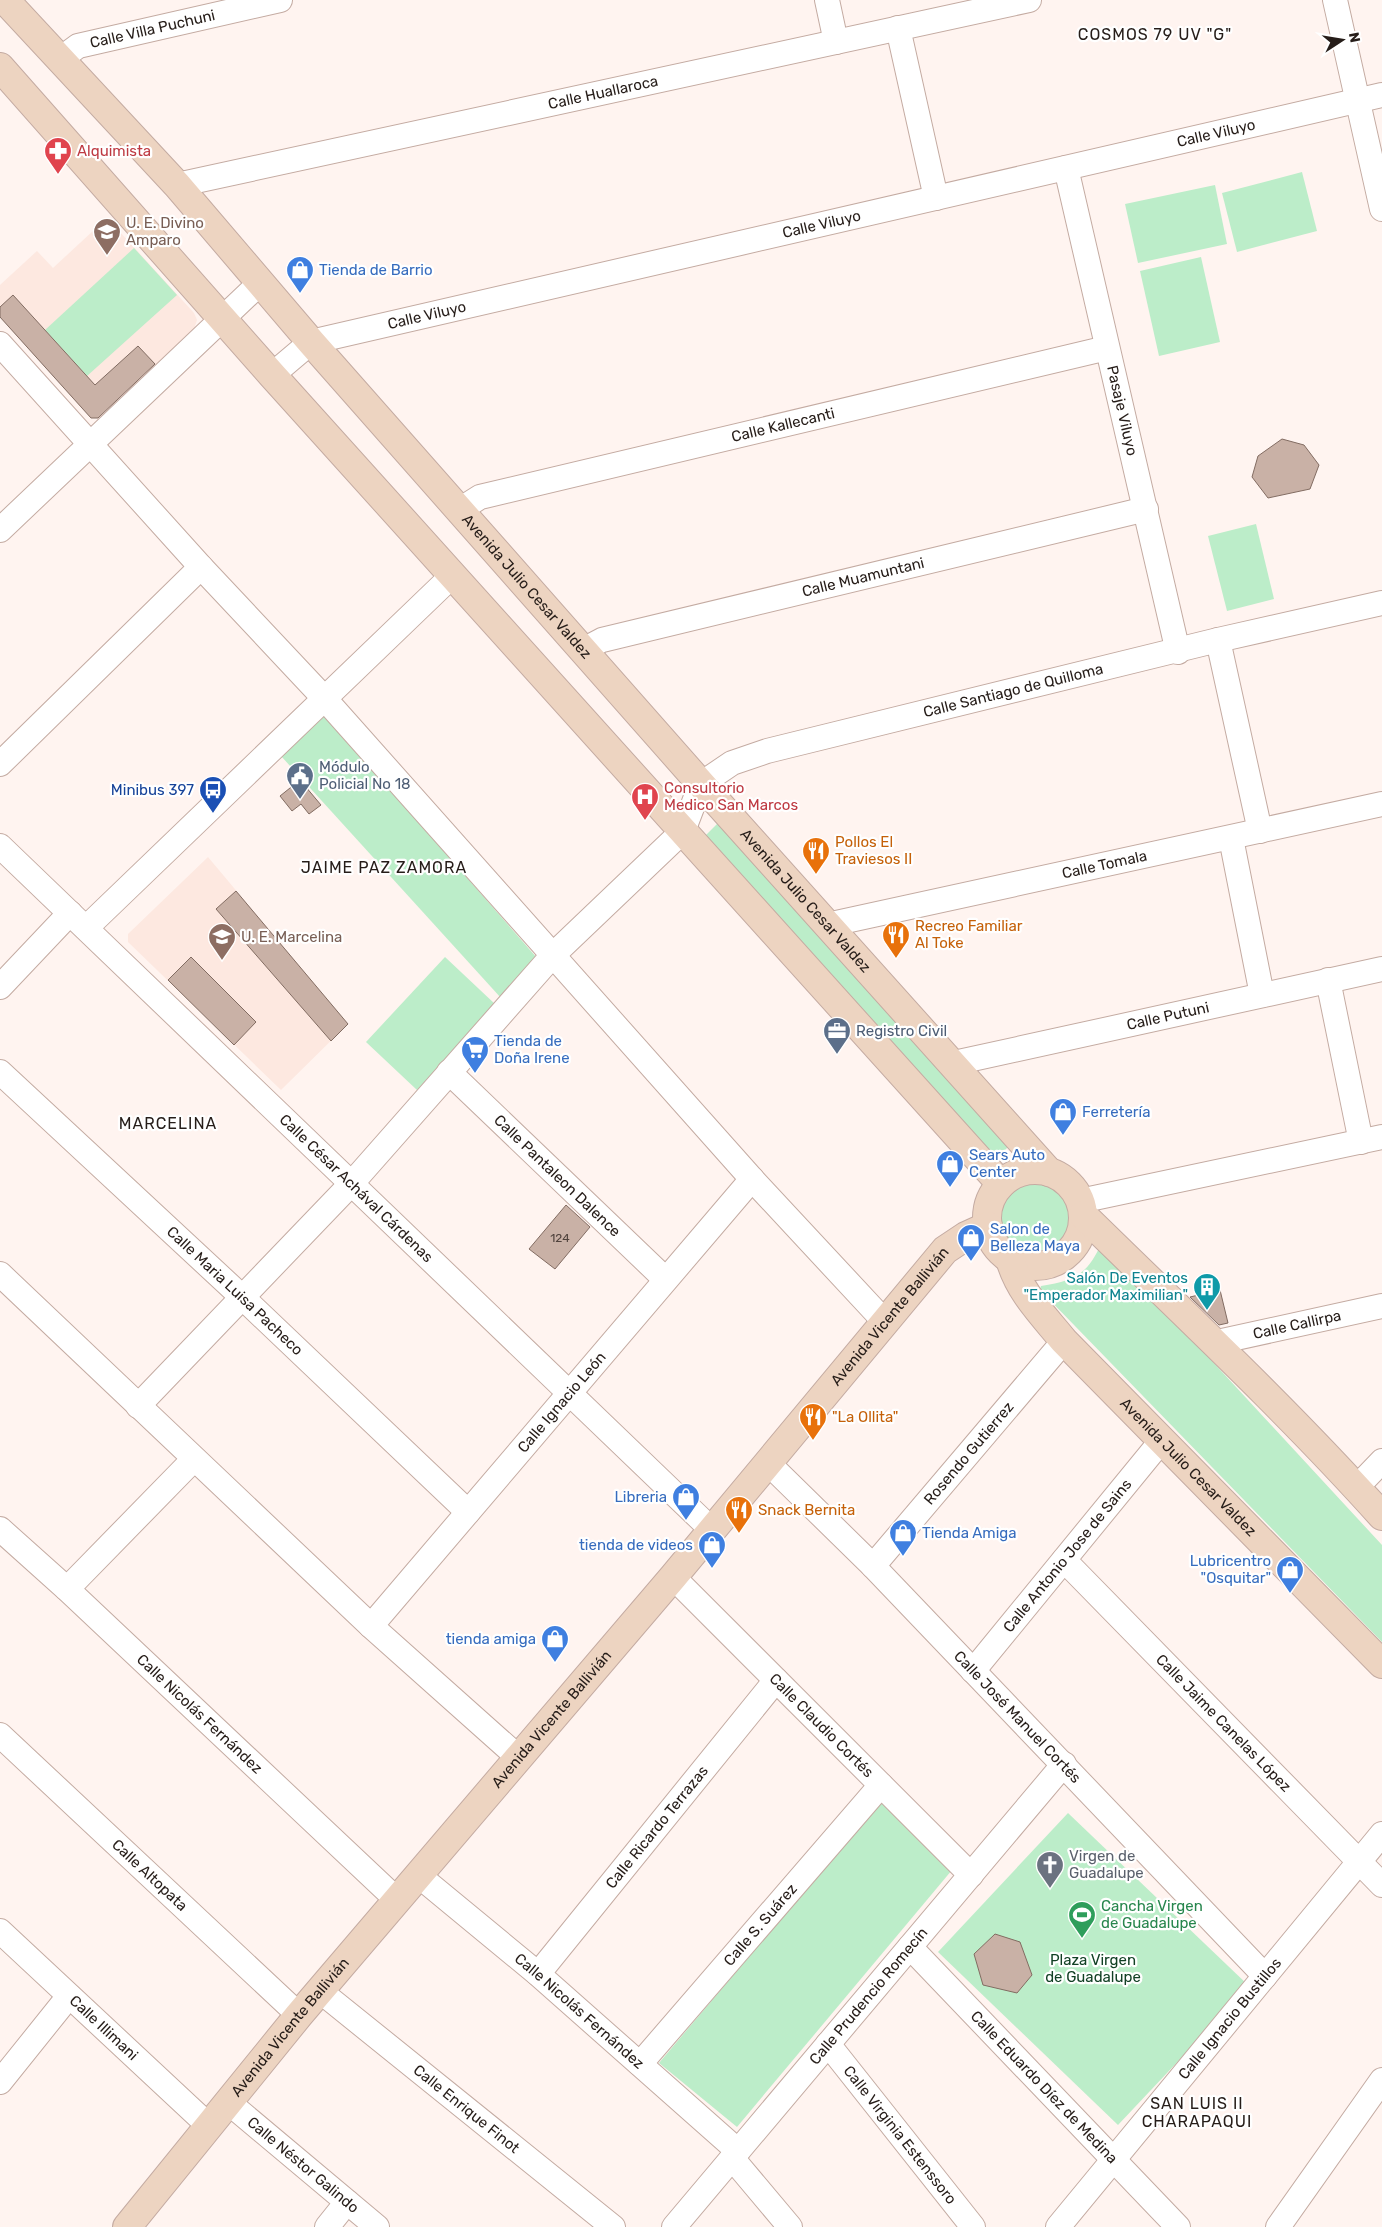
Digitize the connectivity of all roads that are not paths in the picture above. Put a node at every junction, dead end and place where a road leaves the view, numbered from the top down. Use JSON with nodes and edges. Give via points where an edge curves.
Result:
{"nodes":[{"id":1,"x":6,"y":0,"type":"edge"},
{"id":2,"x":280,"y":0,"type":"edge"},
{"id":3,"x":827,"y":0,"type":"edge"},
{"id":4,"x":1029,"y":0,"type":"edge"},
{"id":5,"x":1335,"y":0,"type":"edge"},
{"id":6,"x":898,"y":28,"type":"junction"},
{"id":7,"x":836,"y":42,"type":"junction"},
{"id":8,"x":59,"y":60,"type":"junction"},
{"id":9,"x":0,"y":67,"type":"edge"},
{"id":10,"x":1382,"y":95,"type":"edge"},
{"id":11,"x":1358,"y":101,"type":"junction"},
{"id":12,"x":1066,"y":168,"type":"junction"},
{"id":13,"x":177,"y":185,"type":"junction"},
{"id":14,"x":936,"y":198,"type":"junction"},
{"id":15,"x":1382,"y":209,"type":"edge"},
{"id":16,"x":260,"y":283,"type":"junction"},
{"id":17,"x":222,"y":318,"type":"junction"},
{"id":18,"x":311,"y":342,"type":"junction"},
{"id":19,"x":0,"y":344,"type":"edge"},
{"id":20,"x":1107,"y":348,"type":"junction"},
{"id":21,"x":272,"y":375,"type":"junction"},
{"id":22,"x":91,"y":443,"type":"junction"},
{"id":23,"x":1146,"y":509,"type":"junction"},
{"id":24,"x":461,"y":510,"type":"junction"},
{"id":25,"x":0,"y":530,"type":"edge"},
{"id":26,"x":201,"y":567,"type":"junction"},
{"id":27,"x":453,"y":575,"type":"junction"},
{"id":28,"x":1382,"y":603,"type":"edge"},
{"id":29,"x":1218,"y":640,"type":"junction"},
{"id":30,"x":583,"y":650,"type":"junction"},
{"id":31,"x":1178,"y":652,"type":"junction"},
{"id":32,"x":324,"y":698,"type":"junction"},
{"id":33,"x":0,"y":764,"type":"edge"},
{"id":34,"x":701,"y":784,"type":"junction"},
{"id":35,"x":1382,"y":804,"type":"edge"},
{"id":36,"x":683,"y":831,"type":"junction"},
{"id":37,"x":1260,"y":832,"type":"junction"},
{"id":38,"x":1230,"y":838,"type":"junction"},
{"id":39,"x":0,"y":846,"type":"edge"},
{"id":40,"x":78,"y":920,"type":"junction"},
{"id":41,"x":827,"y":925,"type":"junction"},
{"id":42,"x":553,"y":955,"type":"junction"},
{"id":43,"x":1382,"y":969,"type":"edge"},
{"id":44,"x":1328,"y":980,"type":"junction"},
{"id":45,"x":0,"y":987,"type":"edge"},
{"id":46,"x":1262,"y":996,"type":"junction"},
{"id":47,"x":954,"y":1063,"type":"junction"},
{"id":48,"x":0,"y":1072,"type":"edge"},
{"id":49,"x":449,"y":1072,"type":"junction"},
{"id":50,"x":1371,"y":1139,"type":"edge"},
{"id":51,"x":1049,"y":1172,"type":"junction"},
{"id":52,"x":752,"y":1179,"type":"junction"},
{"id":53,"x":352,"y":1183,"type":"junction"},
{"id":54,"x":1001,"y":1184,"type":"junction"},
{"id":55,"x":1081,"y":1208,"type":"junction"},
{"id":56,"x":988,"y":1226,"type":"junction"},
{"id":57,"x":1010,"y":1259,"type":"junction"},
{"id":58,"x":0,"y":1274,"type":"edge"},
{"id":59,"x":665,"y":1279,"type":"junction"},
{"id":60,"x":242,"y":1297,"type":"junction"},
{"id":61,"x":1382,"y":1306,"type":"edge"},
{"id":62,"x":885,"y":1322,"type":"junction"},
{"id":63,"x":1064,"y":1342,"type":"junction"},
{"id":64,"x":1213,"y":1343,"type":"junction"},
{"id":65,"x":569,"y":1392,"type":"junction"},
{"id":66,"x":138,"y":1406,"type":"junction"},
{"id":67,"x":1162,"y":1440,"type":"junction"},
{"id":68,"x":194,"y":1459,"type":"junction"},
{"id":69,"x":1382,"y":1461,"type":"edge"},
{"id":70,"x":768,"y":1463,"type":"junction"},
{"id":71,"x":1357,"y":1487,"type":"junction"},
{"id":72,"x":468,"y":1512,"type":"junction"},
{"id":73,"x":1382,"y":1516,"type":"edge"},
{"id":74,"x":0,"y":1529,"type":"edge"},
{"id":75,"x":712,"y":1530,"type":"junction"},
{"id":76,"x":1064,"y":1560,"type":"junction"},
{"id":77,"x":873,"y":1566,"type":"junction"},
{"id":78,"x":673,"y":1577,"type":"junction"},
{"id":79,"x":68,"y":1589,"type":"junction"},
{"id":80,"x":371,"y":1626,"type":"junction"},
{"id":81,"x":1382,"y":1664,"type":"edge"},
{"id":82,"x":973,"y":1671,"type":"junction"},
{"id":83,"x":776,"y":1680,"type":"junction"},
{"id":84,"x":0,"y":1735,"type":"edge"},
{"id":85,"x":520,"y":1758,"type":"junction"},
{"id":86,"x":1064,"y":1764,"type":"junction"},
{"id":87,"x":881,"y":1785,"type":"junction"},
{"id":88,"x":1382,"y":1834,"type":"edge"},
{"id":89,"x":1360,"y":1862,"type":"junction"},
{"id":90,"x":418,"y":1874,"type":"junction"},
{"id":91,"x":971,"y":1874,"type":"junction"},
{"id":92,"x":1382,"y":1885,"type":"edge"},
{"id":93,"x":397,"y":1900,"type":"junction"},
{"id":94,"x":0,"y":1931,"type":"edge"},
{"id":95,"x":910,"y":1947,"type":"junction"},
{"id":96,"x":538,"y":1974,"type":"junction"},
{"id":97,"x":1265,"y":1976,"type":"junction"},
{"id":98,"x":320,"y":1991,"type":"junction"},
{"id":99,"x":69,"y":1996,"type":"junction"},
{"id":100,"x":299,"y":2015,"type":"junction"},
{"id":101,"x":828,"y":2044,"type":"junction"},
{"id":102,"x":640,"y":2064,"type":"junction"},
{"id":103,"x":1382,"y":2080,"type":"edge"},
{"id":104,"x":0,"y":2082,"type":"edge"},
{"id":105,"x":228,"y":2102,"type":"junction"},
{"id":106,"x":209,"y":2126,"type":"junction"},
{"id":107,"x":735,"y":2154,"type":"junction"},
{"id":108,"x":1115,"y":2158,"type":"junction"},
{"id":109,"x":347,"y":2202,"type":"junction"},
{"id":110,"x":127,"y":2227,"type":"edge"},
{"id":111,"x":327,"y":2227,"type":"edge"},
{"id":112,"x":377,"y":2227,"type":"edge"},
{"id":113,"x":613,"y":2227,"type":"edge"},
{"id":114,"x":674,"y":2227,"type":"edge"},
{"id":115,"x":790,"y":2227,"type":"edge"},
{"id":116,"x":973,"y":2227,"type":"edge"},
{"id":117,"x":1058,"y":2227,"type":"edge"},
{"id":118,"x":1178,"y":2227,"type":"edge"},
{"id":119,"x":1278,"y":2227,"type":"edge"}],
"edges":[{"from":1,"to":8,"type":"main road","name":"Avenida Julio Cesar Valdez"},
{"from":2,"to":8,"type":"street","name":"Calle Villa Puchuni","via":[[78,46]]},
{"from":3,"to":7,"type":"street"},
{"from":4,"to":6,"type":"street","name":"Calle Huallaroca"},
{"from":5,"to":11,"type":"street"},
{"from":6,"to":7,"type":"street","name":"Calle Huallaroca"},
{"from":6,"to":14,"type":"street"},
{"from":7,"to":13,"type":"street","name":"Calle Huallaroca"},
{"from":8,"to":13,"type":"main road","name":"Avenida Julio Cesar Valdez"},
{"from":9,"to":17,"type":"main road"},
{"from":10,"to":11,"type":"street","name":"Calle Viluyo"},
{"from":11,"to":12,"type":"street","name":"Calle Viluyo"},
{"from":11,"to":15,"type":"street"},
{"from":12,"to":14,"type":"street","name":"Calle Viluyo"},
{"from":12,"to":20,"type":"street","name":"Pasaje Viluyo"},
{"from":13,"to":16,"type":"main road","name":"Avenida Julio Cesar Valdez"},
{"from":14,"to":18,"type":"street","name":"Calle Viluyo"},
{"from":16,"to":17,"type":"street"},
{"from":16,"to":18,"type":"main road","name":"Avenida Julio Cesar Valdez"},
{"from":17,"to":21,"type":"main road"},
{"from":17,"to":22,"type":"street"},
{"from":18,"to":21,"type":"street","name":"Calle Viluyo"},
{"from":18,"to":24,"type":"main road","name":"Avenida Julio Cesar Valdez"},
{"from":19,"to":22,"type":"street"},
{"from":20,"to":23,"type":"street","name":"Pasaje Viluyo"},
{"from":20,"to":24,"type":"street","name":"Calle Kallecanti","via":[[480,497]]},
{"from":21,"to":27,"type":"main road"},
{"from":22,"to":25,"type":"street"},
{"from":22,"to":26,"type":"street"},
{"from":23,"to":30,"type":"street","name":"Calle Muamuntani","via":[[602,640]]},
{"from":23,"to":31,"type":"street","name":"Pasaje Viluyo"},
{"from":24,"to":30,"type":"main road","name":"Avenida Julio Cesar Valdez"},
{"from":26,"to":32,"type":"street"},
{"from":26,"to":33,"type":"street"},
{"from":27,"to":32,"type":"street"},
{"from":27,"to":36,"type":"main road"},
{"from":28,"to":29,"type":"street","name":"Calle Santiago de Quilloma"},
{"from":29,"to":31,"type":"street","name":"Calle Santiago de Quilloma"},
{"from":29,"to":37,"type":"street"},
{"from":30,"to":34,"type":"main road","name":"Avenida Julio Cesar Valdez"},
{"from":31,"to":34,"type":"street","name":"Calle Santiago de Quilloma","via":[[767,751],[732,763]]},
{"from":32,"to":40,"type":"street"},
{"from":32,"to":42,"type":"street"},
{"from":34,"to":36,"type":"street"},
{"from":34,"to":41,"type":"main road","name":"Avenida Julio Cesar Valdez"},
{"from":35,"to":37,"type":"street","name":"Calle Tomala"},
{"from":36,"to":42,"type":"street"},
{"from":36,"to":54,"type":"main road"},
{"from":37,"to":38,"type":"street","name":"Calle Tomala"},
{"from":38,"to":41,"type":"street","name":"Calle Tomala"},
{"from":38,"to":46,"type":"street"},
{"from":39,"to":40,"type":"street","name":"Calle César Achával Cárdenas"},
{"from":40,"to":45,"type":"street"},
{"from":40,"to":53,"type":"street","name":"Calle César Achával Cárdenas"},
{"from":41,"to":47,"type":"main road","name":"Avenida Julio Cesar Valdez"},
{"from":42,"to":49,"type":"street"},
{"from":42,"to":52,"type":"street"},
{"from":43,"to":44,"type":"street","name":"Calle Putuni"},
{"from":44,"to":46,"type":"street","name":"Calle Putuni"},
{"from":44,"to":50,"type":"street"},
{"from":46,"to":47,"type":"street","name":"Calle Putuni"},
{"from":47,"to":51,"type":"main road","name":"Avenida Julio Cesar Valdez"},
{"from":48,"to":60,"type":"street","name":"Calle Maria Luisa Pacheco"},
{"from":49,"to":53,"type":"street"},
{"from":49,"to":59,"type":"street","name":"Calle Pantaleon Dalence"},
{"from":50,"to":55,"type":"street"},
{"from":51,"to":54,"type":"main road","via":[[1032,1170],[1015,1174]]},
{"from":51,"to":55,"type":"main road","via":[[1071,1186]]},
{"from":52,"to":59,"type":"street","name":"Calle Ignacio León"},
{"from":52,"to":62,"type":"street"},
{"from":53,"to":60,"type":"street"},
{"from":53,"to":65,"type":"street","name":"Calle César Achával Cárdenas"},
{"from":54,"to":56,"type":"main road","via":[[990,1204]]},
{"from":55,"to":57,"type":"main road","via":[[1082,1230],[1066,1255],[1039,1266]]},
{"from":55,"to":64,"type":"main road"},
{"from":56,"to":57,"type":"main road","via":[[992,1239]]},
{"from":56,"to":62,"type":"main road","name":"Avenida Vicente Ballivián","via":[[945,1250]]},
{"from":57,"to":63,"type":"main road","name":"Avenida Julio Cesar Valdez","via":[[1022,1290]]},
{"from":58,"to":66,"type":"street"},
{"from":59,"to":65,"type":"street","name":"Calle Ignacio León"},
{"from":60,"to":66,"type":"street"},
{"from":60,"to":72,"type":"street","name":"Calle Maria Luisa Pacheco"},
{"from":61,"to":64,"type":"street","name":"Calle Callirpa"},
{"from":62,"to":70,"type":"main road","name":"Avenida Vicente Ballivián"},
{"from":63,"to":67,"type":"main road","name":"Avenida Julio Cesar Valdez"},
{"from":63,"to":77,"type":"street","name":"Rosendo Gutierrez"},
{"from":64,"to":71,"type":"main road"},
{"from":65,"to":72,"type":"street","name":"Calle Ignacio León"},
{"from":65,"to":75,"type":"street","name":"Calle César Achával Cárdenas"},
{"from":66,"to":68,"type":"street"},
{"from":67,"to":76,"type":"street","name":"Calle Antonio Jose de Sains"},
{"from":67,"to":81,"type":"main road","name":"Avenida Julio Cesar Valdez"},
{"from":68,"to":79,"type":"street"},
{"from":68,"to":80,"type":"street"},
{"from":69,"to":71,"type":"street"},
{"from":70,"to":75,"type":"main road","name":"Avenida Vicente Ballivián"},
{"from":70,"to":77,"type":"street","name":"Calle José Manuel Cortés"},
{"from":71,"to":73,"type":"main road"},
{"from":72,"to":80,"type":"street","name":"Calle Ignacio León"},
{"from":74,"to":79,"type":"street","name":"Calle Nicolás Fernández"},
{"from":75,"to":78,"type":"main road","name":"Avenida Vicente Ballivián"},
{"from":76,"to":82,"type":"street","name":"Calle Antonio Jose de Sains"},
{"from":76,"to":89,"type":"street","name":"Calle Jaime Canelas López"},
{"from":77,"to":82,"type":"street","name":"Calle José Manuel Cortés"},
{"from":78,"to":83,"type":"street","name":"Calle Claudio Cortés"},
{"from":78,"to":85,"type":"main road","name":"Avenida Vicente Ballivián"},
{"from":79,"to":93,"type":"street","name":"Calle Nicolás Fernández"},
{"from":80,"to":85,"type":"street"},
{"from":82,"to":86,"type":"street","name":"Calle José Manuel Cortés"},
{"from":83,"to":87,"type":"street","name":"Calle Claudio Cortés"},
{"from":83,"to":96,"type":"street","name":"Calle Ricardo Terrazas"},
{"from":84,"to":100,"type":"street","name":"Calle Altopata"},
{"from":85,"to":90,"type":"main road","name":"Avenida Vicente Ballivián"},
{"from":86,"to":91,"type":"street","name":"Calle Prudencio Romecín"},
{"from":86,"to":97,"type":"street","name":"Calle José Manuel Cortés"},
{"from":87,"to":91,"type":"street","name":"Calle Claudio Cortés"},
{"from":87,"to":102,"type":"street","name":"Calle S. Suárez"},
{"from":88,"to":89,"type":"street","name":"Calle Ignacio Bustillos"},
{"from":89,"to":92,"type":"street","name":"Calle Jaime Canelas López"},
{"from":89,"to":97,"type":"street","name":"Calle Ignacio Bustillos"},
{"from":90,"to":93,"type":"main road","name":"Avenida Vicente Ballivián"},
{"from":90,"to":96,"type":"street","name":"Calle Nicolás Fernández"},
{"from":91,"to":95,"type":"street","name":"Calle Prudencio Romecín"},
{"from":93,"to":98,"type":"main road","name":"Avenida Vicente Ballivián"},
{"from":94,"to":99,"type":"street","name":"Calle Illimani"},
{"from":95,"to":101,"type":"street","name":"Calle Prudencio Romecín"},
{"from":95,"to":108,"type":"street","name":"Calle Eduardo Díez de Medina"},
{"from":96,"to":102,"type":"street","name":"Calle Nicolás Fernández"},
{"from":97,"to":108,"type":"street","name":"Calle Ignacio Bustillos"},
{"from":98,"to":100,"type":"main road","name":"Avenida Vicente Ballivián"},
{"from":98,"to":113,"type":"street","name":"Calle Enrique Finot"},
{"from":99,"to":104,"type":"street"},
{"from":99,"to":106,"type":"street","name":"Calle Illimani"},
{"from":100,"to":105,"type":"main road","name":"Avenida Vicente Ballivián"},
{"from":101,"to":107,"type":"street","name":"Calle Prudencio Romecín"},
{"from":101,"to":116,"type":"street","name":"Calle Virginia Estenssoro"},
{"from":102,"to":107,"type":"street","name":"Calle Nicolás Fernández"},
{"from":103,"to":119,"type":"street"},
{"from":105,"to":106,"type":"main road","name":"Avenida Vicente Ballivián"},
{"from":105,"to":109,"type":"street","name":"Calle Néstor Galindo"},
{"from":106,"to":110,"type":"main road","name":"Avenida Vicente Ballivián"},
{"from":107,"to":114,"type":"street","name":"Calle Prudencio Romecín"},
{"from":107,"to":115,"type":"street","name":"Calle Nicolás Fernández"},
{"from":108,"to":117,"type":"street","name":"Calle Ignacio Bustillos"},
{"from":108,"to":118,"type":"street","name":"Calle Eduardo Díez de Medina"},
{"from":109,"to":111,"type":"street"},
{"from":109,"to":112,"type":"street","name":"Calle Néstor Galindo"}]}
